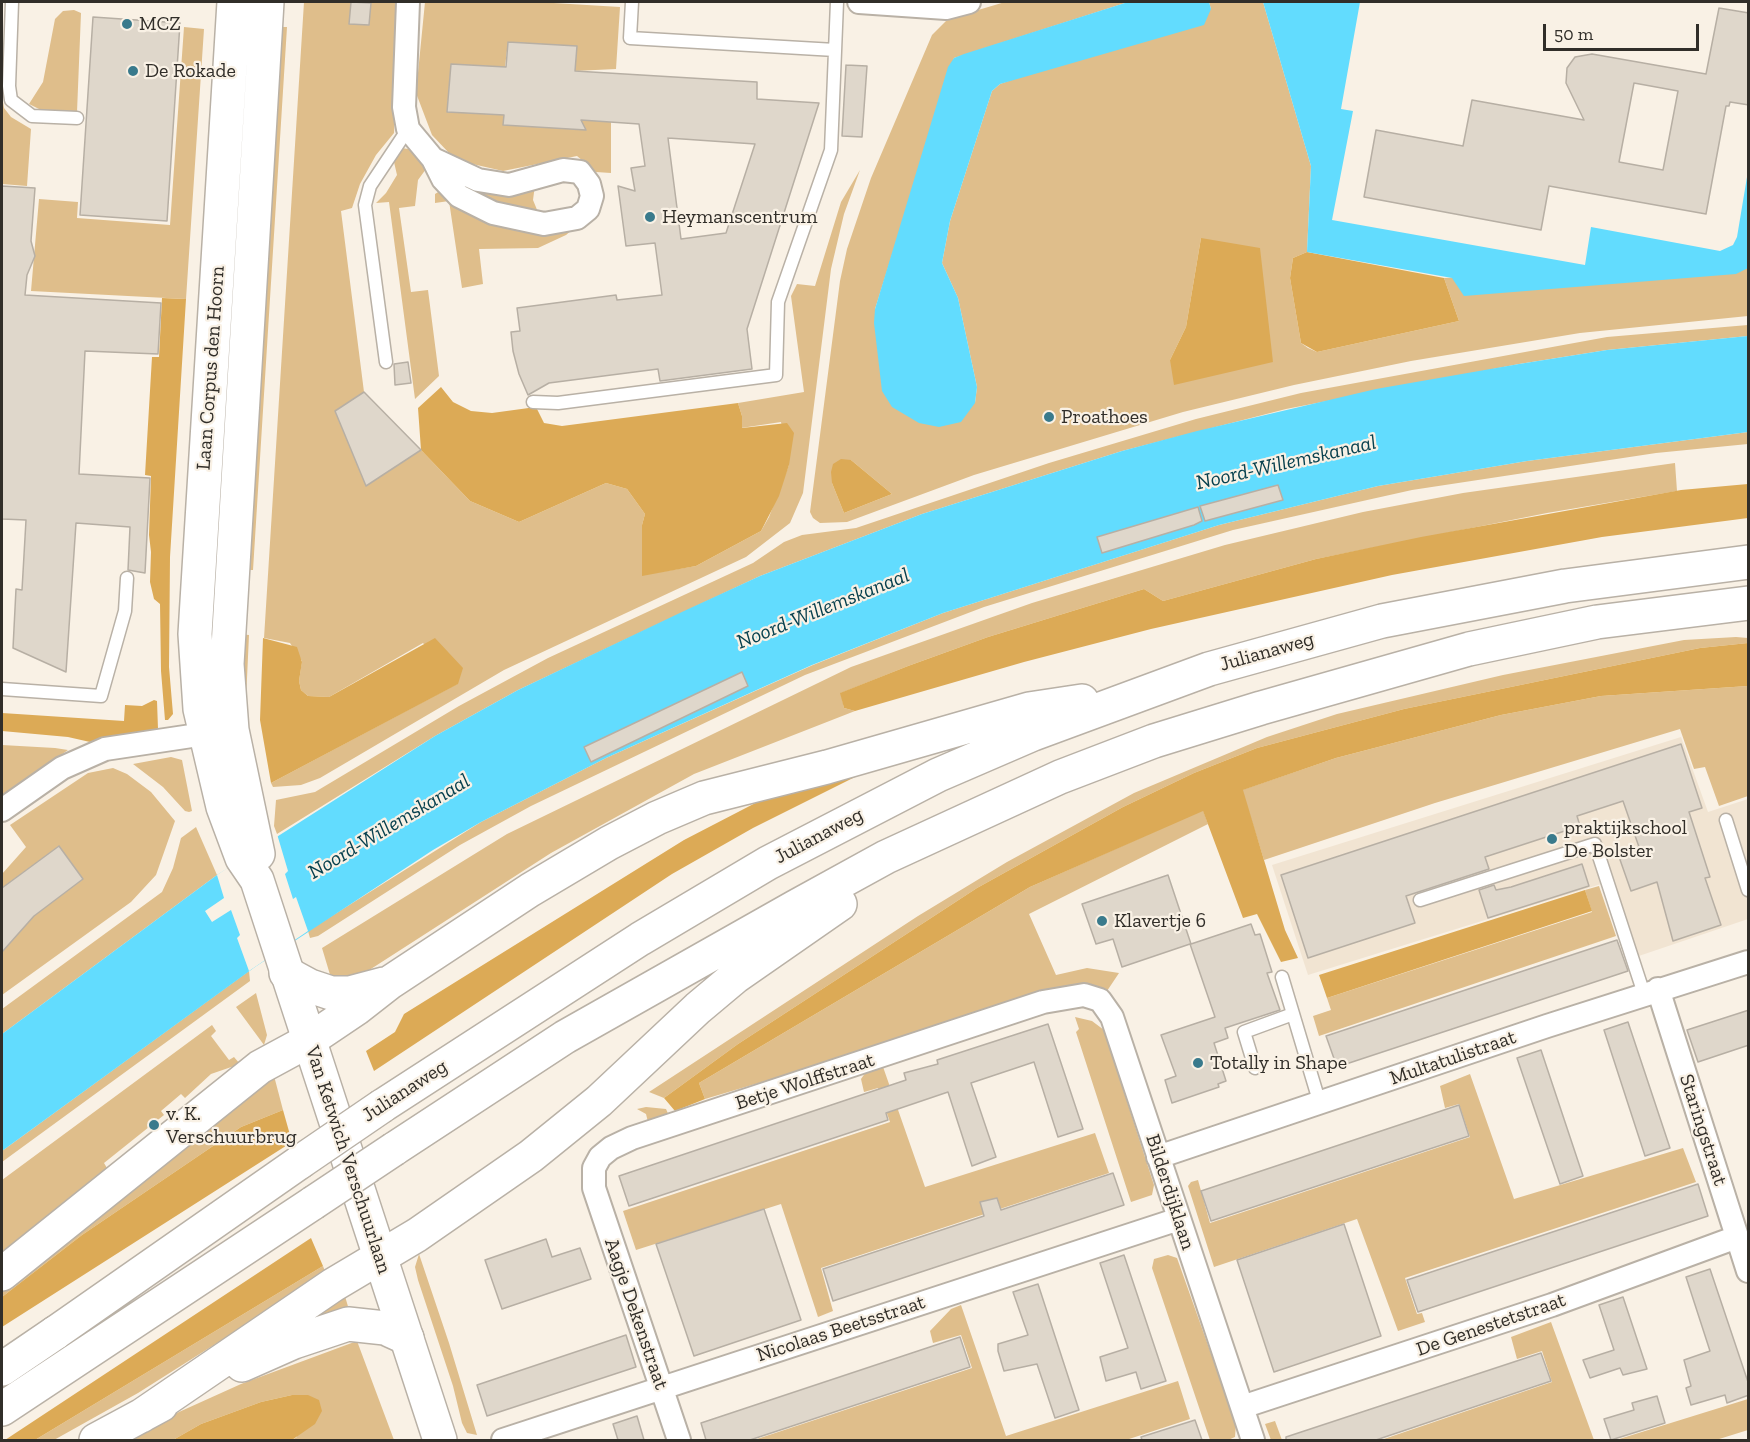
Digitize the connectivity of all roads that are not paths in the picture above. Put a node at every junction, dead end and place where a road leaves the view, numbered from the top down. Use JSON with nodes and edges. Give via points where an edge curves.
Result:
{"nodes":[{"id":1,"x":12,"y":2,"type":"edge"},
{"id":2,"x":234,"y":2,"type":"edge"},
{"id":3,"x":267,"y":2,"type":"edge"},
{"id":4,"x":408,"y":2,"type":"edge"},
{"id":5,"x":632,"y":2,"type":"edge"},
{"id":6,"x":837,"y":2,"type":"edge"},
{"id":7,"x":858,"y":2,"type":"edge"},
{"id":8,"x":969,"y":2,"type":"edge"},
{"id":9,"x":836,"y":50,"type":"junction"},
{"id":10,"x":77,"y":118,"type":"dead end"},
{"id":11,"x":408,"y":129,"type":"junction"},
{"id":12,"x":433,"y":159,"type":"junction"},
{"id":13,"x":386,"y":362,"type":"dead end"},
{"id":14,"x":533,"y":402,"type":"dead end"},
{"id":15,"x":1749,"y":562,"type":"edge"},
{"id":16,"x":127,"y":578,"type":"dead end"},
{"id":17,"x":1749,"y":603,"type":"edge"},
{"id":18,"x":2,"y":689,"type":"edge"},
{"id":19,"x":1134,"y":694,"type":"junction"},
{"id":20,"x":218,"y":732,"type":"junction"},
{"id":21,"x":2,"y":810,"type":"edge"},
{"id":22,"x":1726,"y":820,"type":"dead end"},
{"id":23,"x":964,"y":821,"type":"junction"},
{"id":24,"x":252,"y":862,"type":"joint"},
{"id":25,"x":1749,"y":890,"type":"edge"},
{"id":26,"x":1420,"y":900,"type":"dead end"},
{"id":27,"x":283,"y":962,"type":"junction"},
{"id":28,"x":1749,"y":962,"type":"edge"},
{"id":29,"x":1282,"y":977,"type":"dead end"},
{"id":30,"x":389,"y":983,"type":"junction"},
{"id":31,"x":1651,"y":992,"type":"junction"},
{"id":32,"x":1043,"y":1002,"type":"joint"},
{"id":33,"x":1293,"y":1014,"type":"junction"},
{"id":34,"x":308,"y":1041,"type":"junction"},
{"id":35,"x":1255,"y":1068,"type":"dead end"},
{"id":36,"x":1320,"y":1104,"type":"junction"},
{"id":37,"x":1158,"y":1157,"type":"junction"},
{"id":38,"x":594,"y":1188,"type":"joint"},
{"id":39,"x":1179,"y":1219,"type":"junction"},
{"id":40,"x":1737,"y":1237,"type":"junction"},
{"id":41,"x":380,"y":1257,"type":"junction"},
{"id":42,"x":1749,"y":1271,"type":"edge"},
{"id":43,"x":2,"y":1274,"type":"edge"},
{"id":44,"x":407,"y":1338,"type":"junction"},
{"id":45,"x":2,"y":1369,"type":"edge"},
{"id":46,"x":661,"y":1387,"type":"junction"},
{"id":47,"x":1242,"y":1407,"type":"junction"},
{"id":48,"x":2,"y":1409,"type":"edge"},
{"id":49,"x":141,"y":1416,"type":"junction"},
{"id":50,"x":96,"y":1440,"type":"edge"},
{"id":51,"x":440,"y":1440,"type":"edge"},
{"id":52,"x":503,"y":1440,"type":"edge"},
{"id":53,"x":679,"y":1440,"type":"edge"},
{"id":54,"x":1253,"y":1440,"type":"edge"}],
"edges":[{"from":1,"to":10,"type":"lane","via":[[11,100],[32,116]]},
{"from":2,"to":20,"type":"main road","name":"Laan Corpus den Hoorn","via":[[195,634],[196,673]]},
{"from":3,"to":20,"type":"main road","name":"Laan Corpus den Hoorn","via":[[227,626],[228,702]]},
{"from":4,"to":11,"type":"street","via":[[404,107]]},
{"from":5,"to":9,"type":"lane","via":[[630,38]]},
{"from":6,"to":9,"type":"lane"},
{"from":7,"to":8,"type":"street","via":[[946,8]]},
{"from":9,"to":14,"type":"lane","via":[[831,150],[778,302],[776,375],[558,403]]},
{"from":11,"to":12,"type":"street"},
{"from":11,"to":13,"type":"lane","via":[[370,186],[366,205]]},
{"from":12,"to":12,"type":"street","via":[[443,179],[459,196],[493,213],[544,224],[577,219],[588,209],[592,196],[580,172],[563,170],[509,185],[478,180]]},
{"from":15,"to":19,"type":"main road","name":"Julianaweg","via":[[1565,586],[1382,621],[1309,639]]},
{"from":16,"to":18,"type":"lane","via":[[125,610],[101,696]]},
{"from":17,"to":23,"type":"main road","via":[[1597,622],[1458,652],[1154,741],[1060,777]]},
{"from":19,"to":30,"type":"main road","via":[[1029,708],[704,798],[571,864]]},
{"from":19,"to":45,"type":"main road","name":"Julianaweg","bridge":true,"via":[[938,775],[768,863],[640,939],[382,1106]]},
{"from":20,"to":21,"type":"street","via":[[105,749],[62,768]]},
{"from":20,"to":24,"type":"main road","name":"Laan Corpus den Hoorn"},
{"from":22,"to":25,"type":"lane"},
{"from":23,"to":41,"type":"main road","via":[[735,978],[554,1139]]},
{"from":23,"to":48,"type":"main road","bridge":true,"via":[[886,857],[565,1037]]},
{"from":24,"to":27,"type":"main road","name":"Van Ketwich Verschuurlaan"},
{"from":26,"to":31,"type":"lane","via":[[1595,844]]},
{"from":27,"to":30,"type":"main road","via":[[310,986],[332,993],[350,993]]},
{"from":27,"to":34,"type":"main road","name":"Van Ketwich Verschuurlaan"},
{"from":28,"to":31,"type":"street","name":"Multatulistraat"},
{"from":29,"to":33,"type":"lane"},
{"from":30,"to":34,"type":"main road"},
{"from":31,"to":36,"type":"street","name":"Multatulistraat"},
{"from":31,"to":40,"type":"street","name":"Staringstraat"},
{"from":32,"to":37,"type":"street","name":"Bilderdijklaan","via":[[1084,995],[1100,1000],[1112,1017]]},
{"from":32,"to":38,"type":"street","name":"Betje Wolffstraat","via":[[632,1138],[600,1157],[594,1168]]},
{"from":33,"to":35,"type":"lane","via":[[1244,1032]]},
{"from":33,"to":36,"type":"lane"},
{"from":34,"to":41,"type":"main road","name":"Van Ketwich Verschuurlaan"},
{"from":34,"to":43,"type":"main road","via":[[260,1067]]},
{"from":36,"to":37,"type":"street","name":"Multatulistraat"},
{"from":37,"to":39,"type":"street","name":"Bilderdijklaan"},
{"from":38,"to":46,"type":"street","name":"Aagje Dekenstraat"},
{"from":39,"to":46,"type":"street","name":"Nicolaas Beetsstraat"},
{"from":39,"to":47,"type":"street","name":"Bilderdijklaan"},
{"from":40,"to":42,"type":"street","name":"Staringstraat"},
{"from":40,"to":47,"type":"street","name":"De Genestetstraat","via":[[1552,1305]]},
{"from":41,"to":44,"type":"main road","name":"Van Ketwich Verschuurlaan"},
{"from":41,"to":49,"type":"main road"},
{"from":44,"to":49,"type":"main road","via":[[385,1328],[348,1324],[294,1342]]},
{"from":44,"to":51,"type":"main road","name":"Van Ketwich Verschuurlaan"},
{"from":46,"to":52,"type":"street","name":"Nicolaas Beetsstraat"},
{"from":46,"to":53,"type":"street","name":"Aagje Dekenstraat"},
{"from":47,"to":54,"type":"street","name":"Bilderdijklaan"},
{"from":49,"to":50,"type":"main road"}]}
